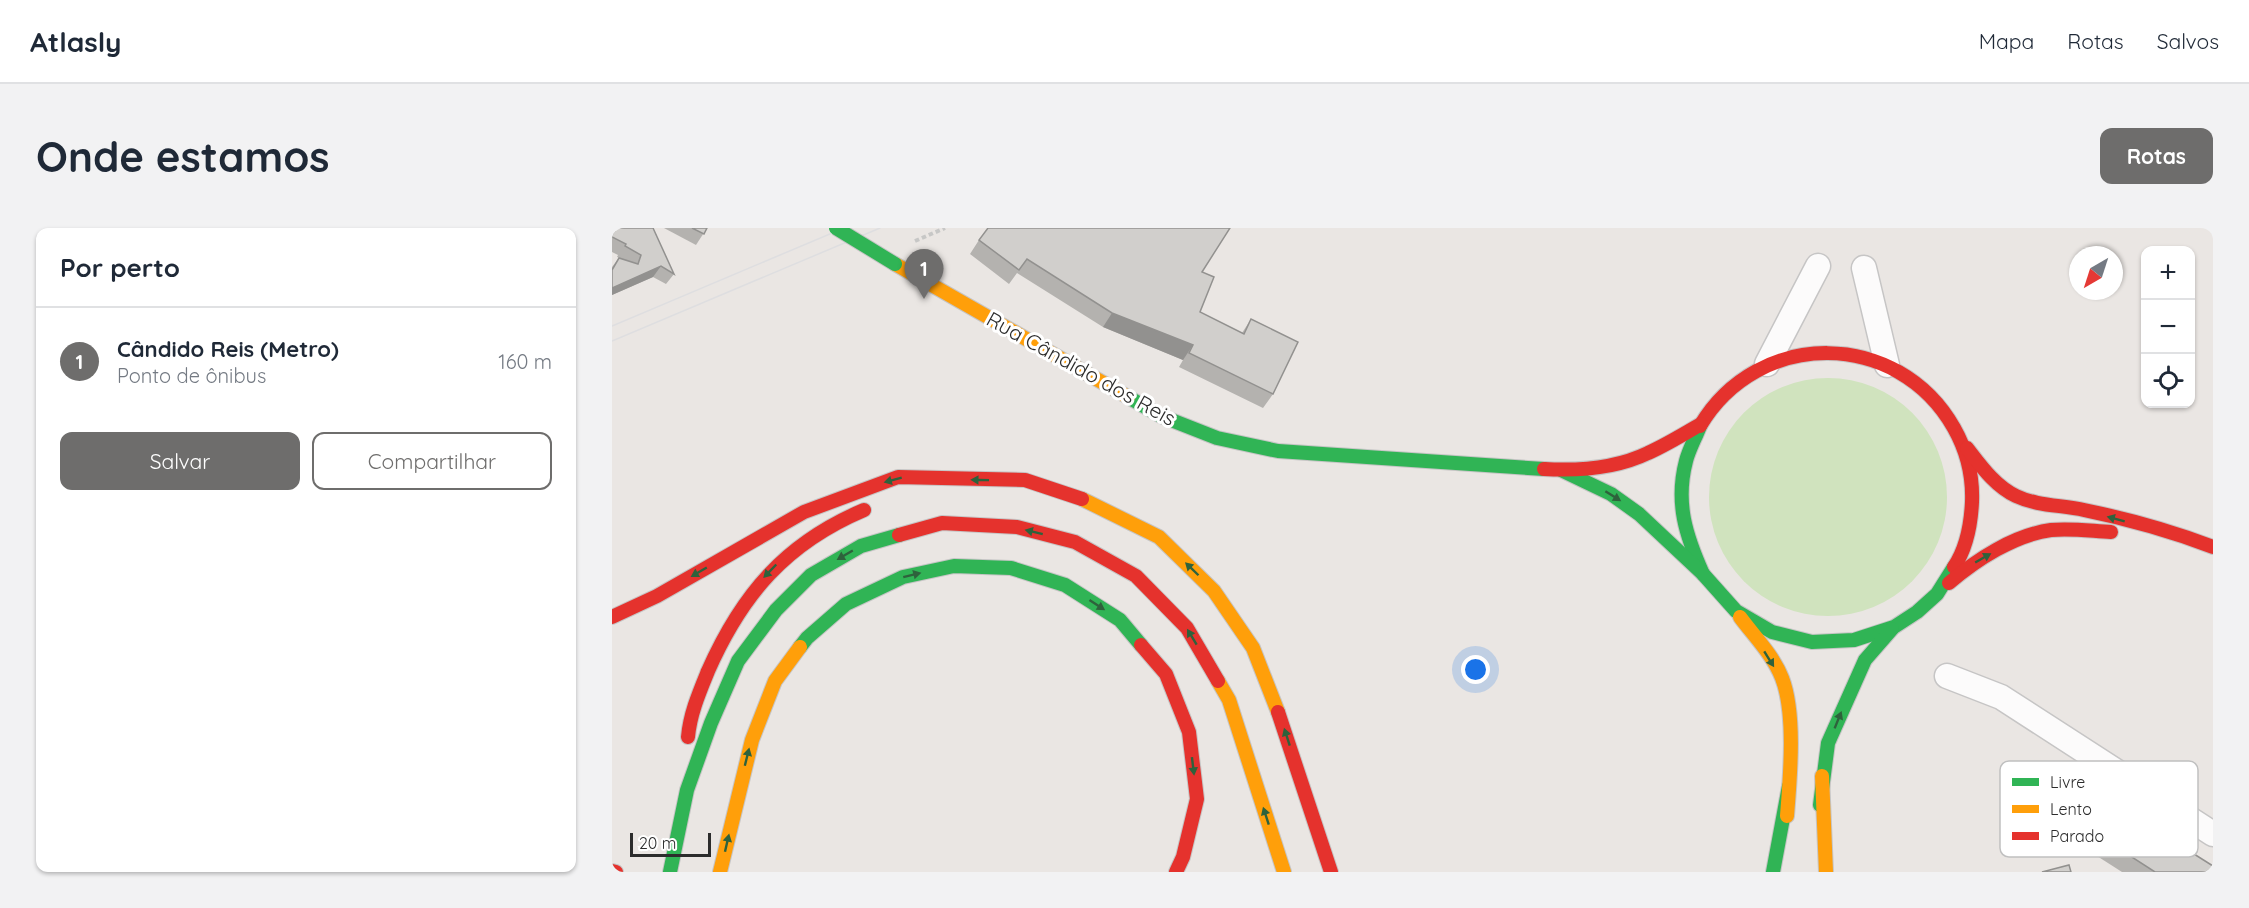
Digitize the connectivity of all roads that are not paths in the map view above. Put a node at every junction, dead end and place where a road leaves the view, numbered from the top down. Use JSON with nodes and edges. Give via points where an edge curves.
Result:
{"nodes":[{"id":1,"x":836,"y":228,"type":"edge"},
{"id":2,"x":1818,"y":266,"type":"dead end"},
{"id":3,"x":1864,"y":268,"type":"dead end"},
{"id":4,"x":1767,"y":364,"type":"junction"},
{"id":5,"x":1887,"y":365,"type":"junction"},
{"id":6,"x":1701,"y":424,"type":"junction"},
{"id":7,"x":1962,"y":442,"type":"junction"},
{"id":8,"x":1561,"y":470,"type":"junction"},
{"id":9,"x":951,"y":479,"type":"junction"},
{"id":10,"x":922,"y":490,"type":"dead end"},
{"id":11,"x":873,"y":507,"type":"dead end"},
{"id":12,"x":2193,"y":539,"type":"junction"},
{"id":13,"x":2213,"y":547,"type":"edge"},
{"id":14,"x":1703,"y":574,"type":"junction"},
{"id":15,"x":1937,"y":594,"type":"junction"},
{"id":16,"x":1736,"y":611,"type":"junction"},
{"id":17,"x":612,"y":617,"type":"edge"},
{"id":18,"x":1894,"y":627,"type":"junction"},
{"id":19,"x":1947,"y":676,"type":"dead end"},
{"id":20,"x":2099,"y":761,"type":"edge"},
{"id":21,"x":1822,"y":776,"type":"junction"},
{"id":22,"x":1790,"y":786,"type":"junction"},
{"id":23,"x":687,"y":790,"type":"junction"},
{"id":24,"x":2198,"y":824,"type":"edge"},
{"id":25,"x":2213,"y":834,"type":"edge"},
{"id":26,"x":670,"y":872,"type":"edge"},
{"id":27,"x":720,"y":872,"type":"edge"},
{"id":28,"x":1176,"y":872,"type":"edge"},
{"id":29,"x":1284,"y":872,"type":"edge"},
{"id":30,"x":1331,"y":872,"type":"edge"},
{"id":31,"x":1773,"y":872,"type":"edge"},
{"id":32,"x":1783,"y":872,"type":"edge"},
{"id":33,"x":1813,"y":872,"type":"edge"},
{"id":34,"x":1826,"y":872,"type":"edge"}],
"edges":[{"from":1,"to":8,"type":"main road","name":"Rua Cândido dos Reis","bridge":true,"via":[[1161,416],[1217,438],[1278,450]]},
{"from":2,"to":4,"type":"street"},
{"from":3,"to":5,"type":"street"},
{"from":4,"to":5,"type":"main road","name":"Rua Cândido dos Reis","via":[[1806,353],[1848,353]]},
{"from":4,"to":6,"type":"main road","name":"Rua Cândido dos Reis","via":[[1729,389]]},
{"from":5,"to":7,"type":"main road","name":"Rua Cândido dos Reis","via":[[1919,384],[1944,410]]},
{"from":6,"to":8,"type":"main road","name":"Rua Cândido dos Reis","via":[[1647,454],[1600,467]]},
{"from":6,"to":14,"type":"main road","name":"Rua Cândido dos Reis","via":[[1686,460],[1681,499],[1687,538]]},
{"from":12,"to":7,"type":"main road","one_way":true,"via":[[2015,496],[1989,477]]},
{"from":7,"to":15,"type":"main road","name":"Rua Cândido dos Reis","via":[[1972,481],[1971,521],[1959,560]]},
{"from":8,"to":14,"type":"main road","name":"Rua Cândido dos Reis","one_way":true,"via":[[1611,494],[1639,514]]},
{"from":9,"to":10,"type":"main road"},
{"from":9,"to":17,"type":"main road","one_way":true,"via":[[898,477],[804,512],[657,596]]},
{"from":30,"to":9,"type":"main road","one_way":true,"via":[[1272,693],[1253,648],[1214,591],[1159,537],[1090,502],[1025,480]]},
{"from":11,"to":23,"type":"main road","one_way":true,"via":[[843,517],[788,553],[756,586],[716,650],[688,720]]},
{"from":12,"to":13,"type":"main road"},
{"from":15,"to":12,"type":"main road","one_way":true,"via":[[1962,570],[2043,531]]},
{"from":14,"to":16,"type":"main road","name":"Rua Cândido dos Reis"},
{"from":15,"to":18,"type":"main road","name":"Rua Cândido dos Reis"},
{"from":16,"to":18,"type":"main road","name":"Rua Cândido dos Reis","via":[[1772,632],[1812,642],[1854,640]]},
{"from":16,"to":22,"type":"main road","one_way":true,"via":[[1783,680]]},
{"from":21,"to":18,"type":"main road","one_way":true,"via":[[1828,743],[1865,660]]},
{"from":19,"to":20,"type":"street","via":[[2001,698]]},
{"from":21,"to":33,"type":"main road"},
{"from":21,"to":34,"type":"main road"},
{"from":22,"to":31,"type":"main road"},
{"from":22,"to":32,"type":"main road"},
{"from":23,"to":26,"type":"main road"},
{"from":29,"to":23,"type":"main road","one_way":true,"via":[[1228,700],[1187,628],[1136,576],[1075,542],[1017,528],[942,523],[861,546],[811,575],[776,610],[738,661]]},
{"from":24,"to":25,"type":"street"},
{"from":27,"to":28,"type":"main road","one_way":true,"via":[[752,740],[775,681],[807,638],[846,604],[903,577],[954,566],[1011,568],[1065,585],[1120,620],[1166,674],[1189,732],[1197,799]]}]}
